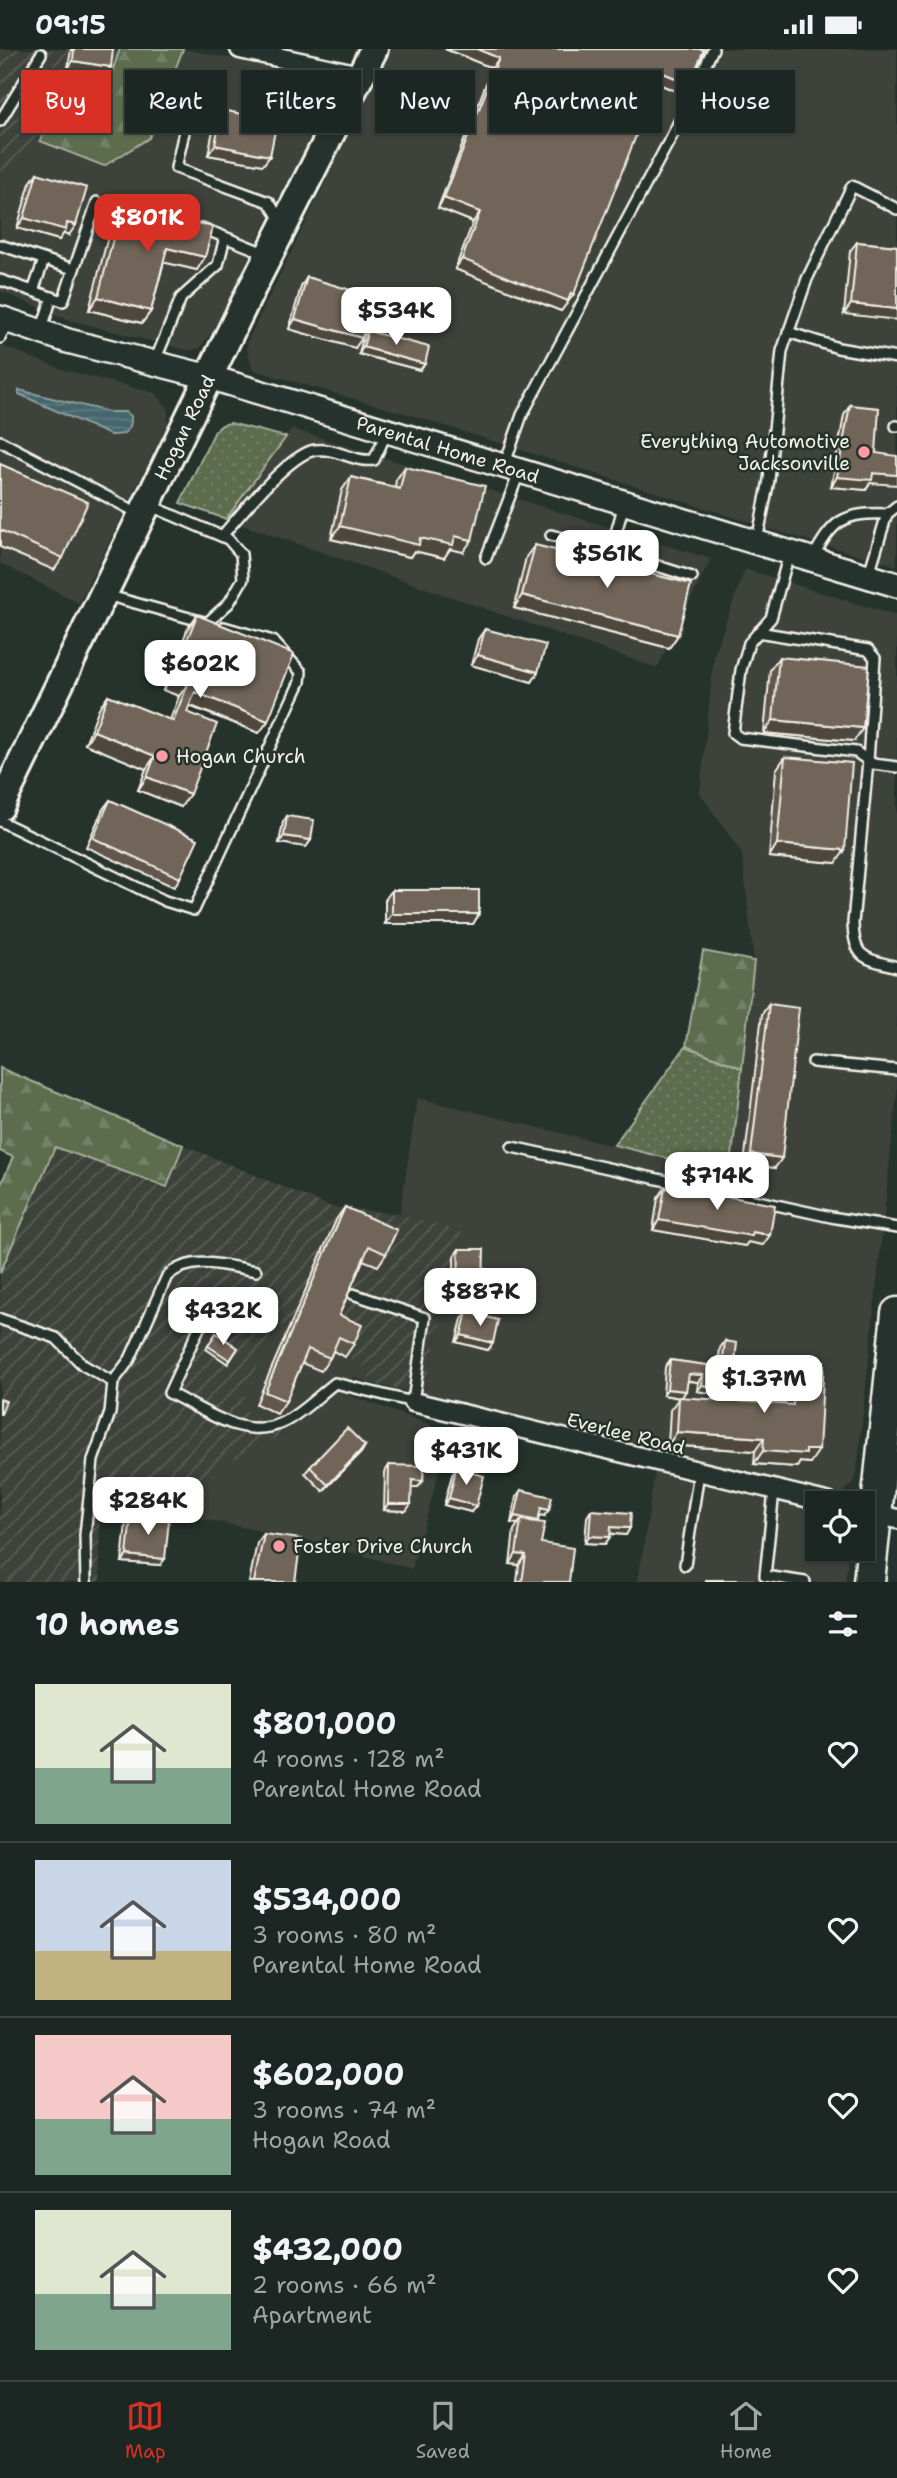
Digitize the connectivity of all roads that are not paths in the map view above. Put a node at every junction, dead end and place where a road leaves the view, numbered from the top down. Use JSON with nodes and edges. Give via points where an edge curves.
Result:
{"nodes":[{"id":1,"x":240,"y":49,"type":"edge"},
{"id":2,"x":325,"y":49,"type":"edge"},
{"id":3,"x":374,"y":49,"type":"edge"},
{"id":4,"x":713,"y":49,"type":"edge"},
{"id":5,"x":41,"y":54,"type":"dead end"},
{"id":6,"x":317,"y":66,"type":"junction"},
{"id":7,"x":336,"y":70,"type":"edge"},
{"id":8,"x":361,"y":73,"type":"edge"},
{"id":9,"x":0,"y":121,"type":"edge"},
{"id":10,"x":184,"y":133,"type":"edge"},
{"id":11,"x":331,"y":133,"type":"edge"},
{"id":12,"x":97,"y":202,"type":"dead end"},
{"id":13,"x":154,"y":209,"type":"edge"},
{"id":14,"x":897,"y":209,"type":"edge"},
{"id":15,"x":284,"y":225,"type":"junction"},
{"id":16,"x":225,"y":237,"type":"junction"},
{"id":17,"x":0,"y":245,"type":"edge"},
{"id":18,"x":269,"y":254,"type":"junction"},
{"id":19,"x":44,"y":260,"type":"junction"},
{"id":20,"x":73,"y":269,"type":"junction"},
{"id":21,"x":0,"y":280,"type":"edge"},
{"id":22,"x":33,"y":291,"type":"junction"},
{"id":23,"x":52,"y":297,"type":"junction"},
{"id":24,"x":3,"y":326,"type":"edge"},
{"id":25,"x":40,"y":331,"type":"junction"},
{"id":26,"x":788,"y":332,"type":"junction"},
{"id":27,"x":897,"y":358,"type":"edge"},
{"id":28,"x":155,"y":363,"type":"junction"},
{"id":29,"x":209,"y":377,"type":"junction"},
{"id":30,"x":387,"y":431,"type":"junction"},
{"id":31,"x":0,"y":440,"type":"edge"},
{"id":32,"x":512,"y":468,"type":"junction"},
{"id":33,"x":624,"y":502,"type":"junction"},
{"id":34,"x":897,"y":506,"type":"edge"},
{"id":35,"x":145,"y":510,"type":"junction"},
{"id":36,"x":887,"y":514,"type":"junction"},
{"id":37,"x":551,"y":535,"type":"dead end"},
{"id":38,"x":222,"y":536,"type":"junction"},
{"id":39,"x":756,"y":543,"type":"junction"},
{"id":40,"x":611,"y":551,"type":"junction"},
{"id":41,"x":789,"y":553,"type":"junction"},
{"id":42,"x":486,"y":558,"type":"dead end"},
{"id":43,"x":812,"y":560,"type":"junction"},
{"id":44,"x":692,"y":577,"type":"dead end"},
{"id":45,"x":868,"y":577,"type":"junction"},
{"id":46,"x":897,"y":585,"type":"edge"},
{"id":47,"x":104,"y":594,"type":"junction"},
{"id":48,"x":207,"y":623,"type":"junction"},
{"id":49,"x":758,"y":632,"type":"junction"},
{"id":50,"x":868,"y":761,"type":"junction"},
{"id":51,"x":897,"y":767,"type":"edge"},
{"id":52,"x":0,"y":807,"type":"edge"},
{"id":53,"x":0,"y":821,"type":"edge"},
{"id":54,"x":897,"y":967,"type":"edge"},
{"id":55,"x":813,"y":1062,"type":"dead end"},
{"id":56,"x":897,"y":1070,"type":"edge"},
{"id":57,"x":512,"y":1147,"type":"dead end"},
{"id":58,"x":897,"y":1228,"type":"edge"},
{"id":59,"x":256,"y":1272,"type":"dead end"},
{"id":60,"x":353,"y":1294,"type":"edge"},
{"id":61,"x":211,"y":1302,"type":"dead end"},
{"id":62,"x":897,"y":1313,"type":"edge"},
{"id":63,"x":0,"y":1319,"type":"edge"},
{"id":64,"x":113,"y":1382,"type":"junction"},
{"id":65,"x":893,"y":1391,"type":"edge"},
{"id":66,"x":413,"y":1402,"type":"junction"},
{"id":67,"x":699,"y":1472,"type":"junction"},
{"id":68,"x":774,"y":1490,"type":"junction"},
{"id":69,"x":805,"y":1497,"type":"edge"},
{"id":70,"x":879,"y":1515,"type":"edge"},
{"id":71,"x":685,"y":1565,"type":"dead end"},
{"id":72,"x":86,"y":1582,"type":"edge"},
{"id":73,"x":805,"y":1582,"type":"edge"},
{"id":74,"x":869,"y":1582,"type":"edge"}],
"edges":[{"from":1,"to":6,"type":"street"},
{"from":2,"to":6,"type":"street"},
{"from":3,"to":8,"type":"main road","name":"Hogan Road"},
{"from":4,"to":32,"type":"lane","via":[[676,130],[522,415]]},
{"from":5,"to":9,"type":"lane"},
{"from":6,"to":7,"type":"street"},
{"from":10,"to":15,"type":"lane","via":[[176,168],[269,202]]},
{"from":11,"to":15,"type":"main road","name":"Hogan Road"},
{"from":12,"to":20,"type":"lane"},
{"from":13,"to":16,"type":"lane"},
{"from":14,"to":26,"type":"lane","via":[[852,186],[807,279]]},
{"from":15,"to":18,"type":"main road","name":"Hogan Road"},
{"from":16,"to":18,"type":"lane"},
{"from":16,"to":28,"type":"lane","via":[[218,265],[181,298]]},
{"from":17,"to":19,"type":"lane"},
{"from":18,"to":29,"type":"main road","name":"Hogan Road"},
{"from":19,"to":20,"type":"lane"},
{"from":19,"to":22,"type":"lane"},
{"from":20,"to":23,"type":"lane","via":[[63,301]]},
{"from":21,"to":22,"type":"lane"},
{"from":22,"to":23,"type":"lane"},
{"from":23,"to":25,"type":"lane"},
{"from":24,"to":25,"type":"street","name":"Parental Home Road"},
{"from":25,"to":28,"type":"street","name":"Parental Home Road"},
{"from":26,"to":27,"type":"lane","via":[[838,348]]},
{"from":26,"to":39,"type":"lane","via":[[778,374],[767,491]]},
{"from":28,"to":29,"type":"street","name":"Parental Home Road"},
{"from":29,"to":30,"type":"street","name":"Parental Home Road"},
{"from":29,"to":35,"type":"main road","name":"Hogan Road"},
{"from":30,"to":32,"type":"street","name":"Parental Home Road"},
{"from":30,"to":38,"type":"lane","via":[[374,460],[313,450],[294,462]]},
{"from":31,"to":35,"type":"lane"},
{"from":32,"to":33,"type":"street","name":"Parental Home Road"},
{"from":32,"to":42,"type":"lane"},
{"from":33,"to":39,"type":"street","name":"Parental Home Road"},
{"from":33,"to":40,"type":"lane"},
{"from":34,"to":36,"type":"lane"},
{"from":35,"to":38,"type":"lane"},
{"from":35,"to":47,"type":"main road","name":"Hogan Road"},
{"from":36,"to":43,"type":"lane","via":[[855,516],[831,527]]},
{"from":36,"to":45,"type":"lane"},
{"from":37,"to":40,"type":"lane"},
{"from":38,"to":48,"type":"lane","via":[[241,554],[243,579],[229,603]]},
{"from":39,"to":41,"type":"street","name":"Parental Home Road"},
{"from":40,"to":44,"type":"lane"},
{"from":41,"to":43,"type":"street","name":"Parental Home Road"},
{"from":41,"to":49,"type":"lane","via":[[771,618]]},
{"from":43,"to":45,"type":"street","name":"Parental Home Road"},
{"from":45,"to":46,"type":"street","name":"Parental Home Road"},
{"from":47,"to":48,"type":"lane"},
{"from":47,"to":52,"type":"main road","name":"Hogan Road"},
{"from":48,"to":53,"type":"lane","via":[[273,641],[301,672],[194,910],[164,901]]},
{"from":49,"to":50,"type":"lane","via":[[868,650],[875,658]]},
{"from":49,"to":50,"type":"lane","via":[[749,643],[741,670],[733,733],[740,738],[856,752]]},
{"from":50,"to":51,"type":"lane"},
{"from":50,"to":54,"type":"lane","via":[[853,944],[865,958]]},
{"from":55,"to":56,"type":"lane"},
{"from":57,"to":58,"type":"lane"},
{"from":59,"to":64,"type":"lane","via":[[203,1262],[178,1267],[167,1276],[130,1359]]},
{"from":60,"to":66,"type":"lane","via":[[425,1318]]},
{"from":61,"to":66,"type":"lane","via":[[169,1393],[243,1429],[264,1429],[284,1422],[334,1383]]},
{"from":62,"to":65,"type":"highway"},
{"from":63,"to":64,"type":"lane","via":[[56,1338],[83,1365]]},
{"from":64,"to":72,"type":"lane","via":[[110,1413],[93,1460],[85,1535]]},
{"from":65,"to":70,"type":"highway"},
{"from":66,"to":67,"type":"street","name":"Everlee Road"},
{"from":67,"to":68,"type":"street","name":"Everlee Road"},
{"from":67,"to":71,"type":"lane"},
{"from":68,"to":69,"type":"street","name":"Everlee Road"},
{"from":68,"to":73,"type":"lane","via":[[765,1576]]},
{"from":70,"to":74,"type":"highway"}]}
